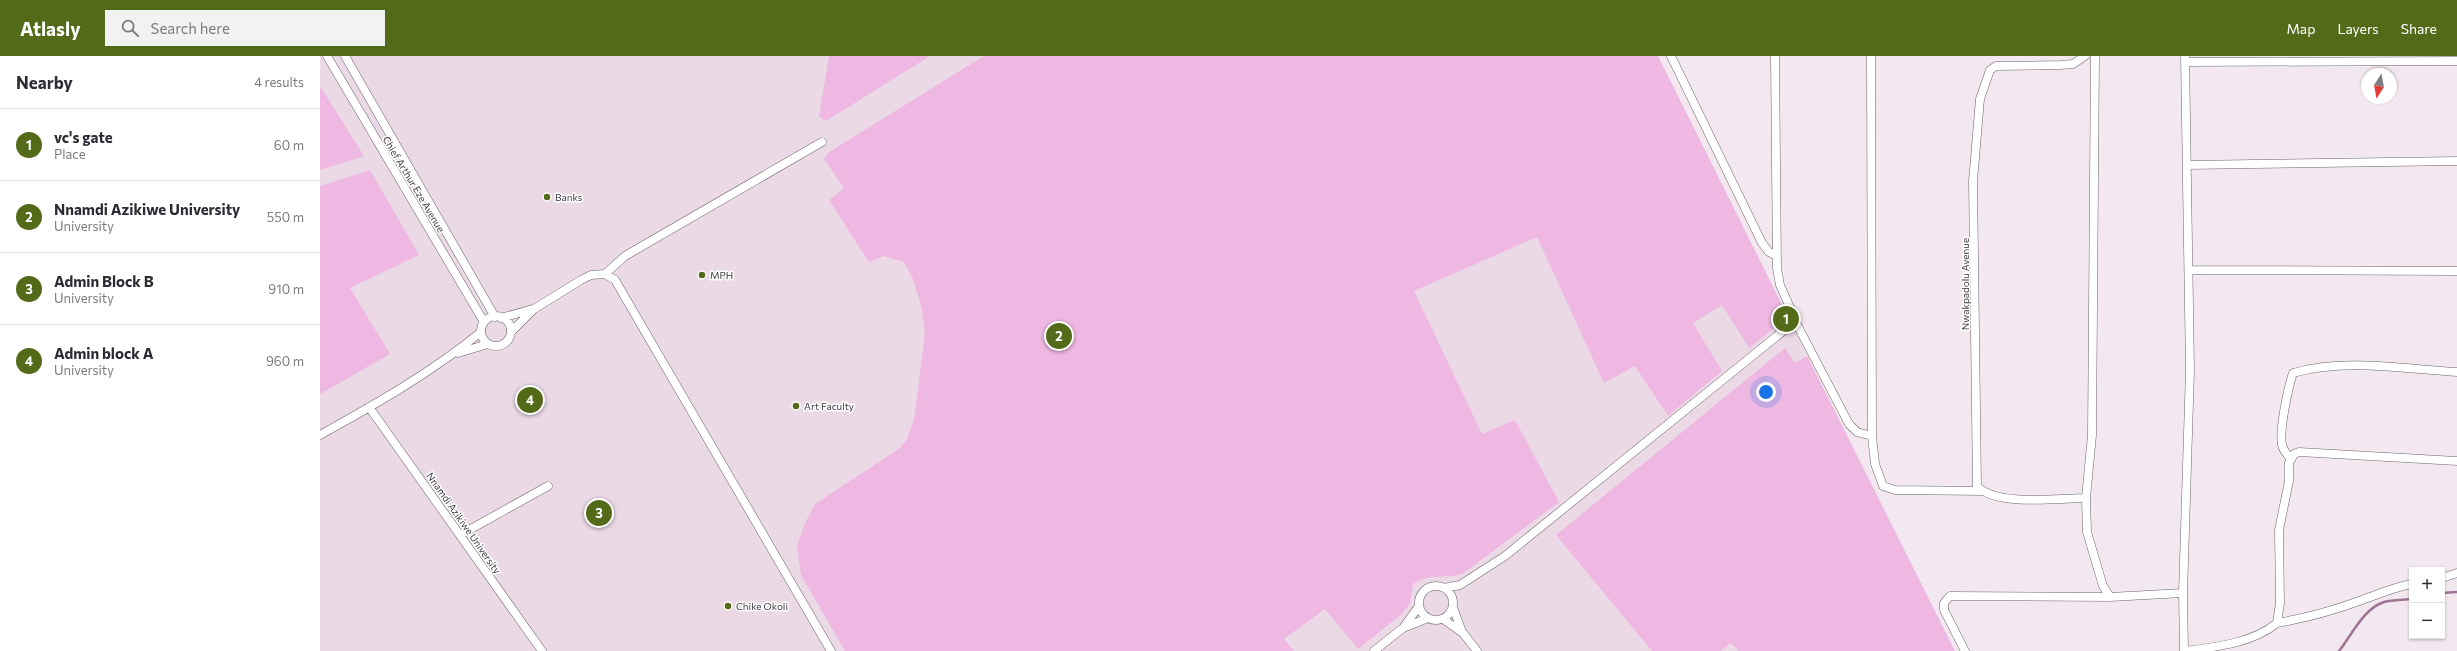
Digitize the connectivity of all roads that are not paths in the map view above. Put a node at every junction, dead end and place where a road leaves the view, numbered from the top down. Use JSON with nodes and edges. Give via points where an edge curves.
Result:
{"nodes":[{"id":1,"x":327,"y":56,"type":"edge"},
{"id":2,"x":345,"y":56,"type":"edge"},
{"id":3,"x":1671,"y":56,"type":"edge"},
{"id":4,"x":1774,"y":56,"type":"edge"},
{"id":5,"x":1871,"y":56,"type":"edge"},
{"id":6,"x":2085,"y":56,"type":"edge"},
{"id":7,"x":2095,"y":56,"type":"edge"},
{"id":8,"x":2186,"y":59,"type":"edge"},
{"id":9,"x":2457,"y":61,"type":"edge"},
{"id":10,"x":822,"y":142,"type":"dead end"},
{"id":11,"x":2457,"y":160,"type":"edge"},
{"id":12,"x":2187,"y":165,"type":"junction"},
{"id":13,"x":1777,"y":256,"type":"junction"},
{"id":14,"x":2189,"y":270,"type":"junction"},
{"id":15,"x":2457,"y":271,"type":"edge"},
{"id":16,"x":605,"y":274,"type":"junction"},
{"id":17,"x":534,"y":309,"type":"junction"},
{"id":18,"x":498,"y":317,"type":"junction"},
{"id":19,"x":1793,"y":317,"type":"junction"},
{"id":20,"x":484,"y":322,"type":"junction"},
{"id":21,"x":481,"y":332,"type":"junction"},
{"id":22,"x":511,"y":332,"type":"junction"},
{"id":23,"x":488,"y":344,"type":"junction"},
{"id":24,"x":454,"y":354,"type":"junction"},
{"id":25,"x":2457,"y":372,"type":"edge"},
{"id":26,"x":369,"y":408,"type":"junction"},
{"id":27,"x":320,"y":435,"type":"edge"},
{"id":28,"x":1872,"y":436,"type":"junction"},
{"id":29,"x":2290,"y":458,"type":"junction"},
{"id":30,"x":2457,"y":461,"type":"edge"},
{"id":31,"x":548,"y":486,"type":"dead end"},
{"id":32,"x":1981,"y":490,"type":"junction"},
{"id":33,"x":2086,"y":498,"type":"junction"},
{"id":34,"x":460,"y":535,"type":"junction"},
{"id":35,"x":2457,"y":573,"type":"edge"},
{"id":36,"x":2445,"y":577,"type":"edge"},
{"id":37,"x":1460,"y":585,"type":"junction"},
{"id":38,"x":2409,"y":585,"type":"edge"},
{"id":39,"x":1444,"y":588,"type":"junction"},
{"id":40,"x":2183,"y":593,"type":"junction"},
{"id":41,"x":2110,"y":597,"type":"junction"},
{"id":42,"x":1453,"y":604,"type":"junction"},
{"id":43,"x":1419,"y":606,"type":"junction"},
{"id":44,"x":1428,"y":618,"type":"junction"},
{"id":45,"x":1443,"y":619,"type":"junction"},
{"id":46,"x":2277,"y":623,"type":"junction"},
{"id":47,"x":1403,"y":628,"type":"junction"},
{"id":48,"x":1463,"y":633,"type":"junction"},
{"id":49,"x":542,"y":651,"type":"edge"},
{"id":50,"x":832,"y":651,"type":"edge"},
{"id":51,"x":1374,"y":651,"type":"edge"},
{"id":52,"x":1477,"y":651,"type":"edge"},
{"id":53,"x":1965,"y":651,"type":"edge"},
{"id":54,"x":2185,"y":651,"type":"edge"}],
"edges":[{"from":1,"to":20,"type":"street","name":"Chief Arthur Eze Avenue"},
{"from":2,"to":18,"type":"street","name":"Chief Arthur Eze Avenue"},
{"from":3,"to":13,"type":"street","via":[[1762,243],[1769,252]]},
{"from":4,"to":13,"type":"street"},
{"from":5,"to":28,"type":"street"},
{"from":6,"to":32,"type":"street","name":"Nwakpadolu Avenue","via":[[2073,64],[1996,66],[1990,70],[1980,99],[1973,181],[1976,254],[1976,476],[1977,486]]},
{"from":7,"to":33,"type":"street","via":[[2092,435]]},
{"from":8,"to":9,"type":"street"},
{"from":8,"to":12,"type":"street"},
{"from":10,"to":16,"type":"street","via":[[625,256]]},
{"from":11,"to":12,"type":"street"},
{"from":12,"to":14,"type":"street"},
{"from":13,"to":19,"type":"street","via":[[1780,285]]},
{"from":14,"to":15,"type":"street"},
{"from":14,"to":40,"type":"street","via":[[2190,370]]},
{"from":16,"to":17,"type":"street","via":[[591,275]]},
{"from":16,"to":50,"type":"street","via":[[615,280],[636,314]]},
{"from":17,"to":18,"type":"street"},
{"from":17,"to":22,"type":"street"},
{"from":18,"to":20,"type":"street"},
{"from":18,"to":22,"type":"street","via":[[506,321]]},
{"from":19,"to":28,"type":"street","via":[[1849,424],[1857,432]]},
{"from":19,"to":37,"type":"street","via":[[1790,327],[1505,556]]},
{"from":20,"to":21,"type":"street"},
{"from":21,"to":23,"type":"street"},
{"from":21,"to":24,"type":"street"},
{"from":22,"to":23,"type":"street","via":[[506,343],[500,346]]},
{"from":23,"to":24,"type":"street"},
{"from":24,"to":26,"type":"street"},
{"from":25,"to":29,"type":"street","via":[[2341,366],[2293,373],[2281,435],[2282,445]]},
{"from":26,"to":27,"type":"street"},
{"from":26,"to":34,"type":"street","name":"Nnamdi Azikiwe University"},
{"from":28,"to":32,"type":"street","via":[[1875,464],[1883,486],[1895,490]]},
{"from":29,"to":30,"type":"street","via":[[2298,452]]},
{"from":29,"to":46,"type":"street","via":[[2289,481],[2279,530],[2280,610]]},
{"from":31,"to":34,"type":"street"},
{"from":32,"to":33,"type":"street","via":[[2012,499]]},
{"from":33,"to":41,"type":"street","via":[[2087,532],[2103,586]]},
{"from":34,"to":49,"type":"street","name":"Nnamdi Azikiwe University"},
{"from":35,"to":36,"type":"street"},
{"from":37,"to":39,"type":"street"},
{"from":37,"to":42,"type":"street"},
{"from":38,"to":46,"type":"street","via":[[2302,619]]},
{"from":39,"to":42,"type":"street"},
{"from":39,"to":43,"type":"street","via":[[1429,587],[1419,599]]},
{"from":40,"to":41,"type":"street"},
{"from":40,"to":54,"type":"street"},
{"from":41,"to":53,"type":"street","via":[[1950,596],[1944,602],[1944,610]]},
{"from":42,"to":45,"type":"street"},
{"from":42,"to":48,"type":"street"},
{"from":43,"to":44,"type":"street"},
{"from":43,"to":47,"type":"street"},
{"from":44,"to":45,"type":"street"},
{"from":44,"to":47,"type":"street"},
{"from":45,"to":48,"type":"street"},
{"from":46,"to":54,"type":"street","via":[[2255,636],[2213,648]]},
{"from":47,"to":51,"type":"street"},
{"from":48,"to":52,"type":"street"}]}
